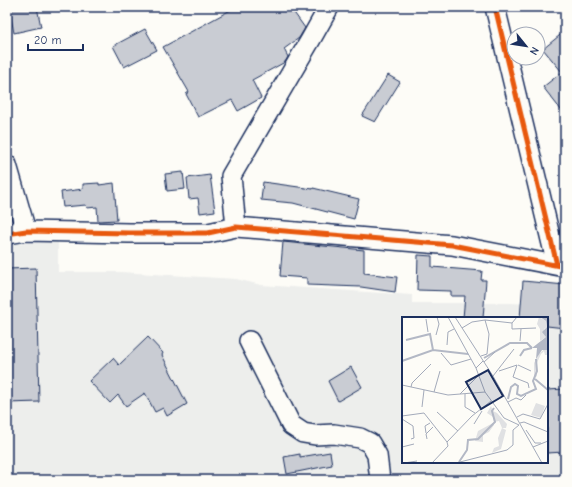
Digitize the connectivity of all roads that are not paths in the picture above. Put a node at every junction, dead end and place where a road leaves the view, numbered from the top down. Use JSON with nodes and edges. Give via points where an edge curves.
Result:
{"nodes":[{"id":1,"x":329,"y":7,"type":"edge"},
{"id":2,"x":495,"y":7,"type":"edge"},
{"id":3,"x":7,"y":166,"type":"edge"},
{"id":4,"x":236,"y":227,"type":"junction"},
{"id":5,"x":26,"y":231,"type":"junction"},
{"id":6,"x":7,"y":234,"type":"edge"},
{"id":7,"x":561,"y":266,"type":"edge"},
{"id":8,"x":249,"y":340,"type":"dead end"},
{"id":9,"x":380,"y":480,"type":"edge"}],
"edges":[{"from":1,"to":4,"type":"street","via":[[231,176]]},
{"from":2,"to":7,"type":"street"},
{"from":3,"to":5,"type":"street"},
{"from":4,"to":5,"type":"street","via":[[208,233]]},
{"from":4,"to":7,"type":"street","via":[[452,245]]},
{"from":5,"to":6,"type":"street"},
{"from":8,"to":9,"type":"street","via":[[291,425],[315,435],[334,434],[360,438],[370,443],[377,455]]}]}
